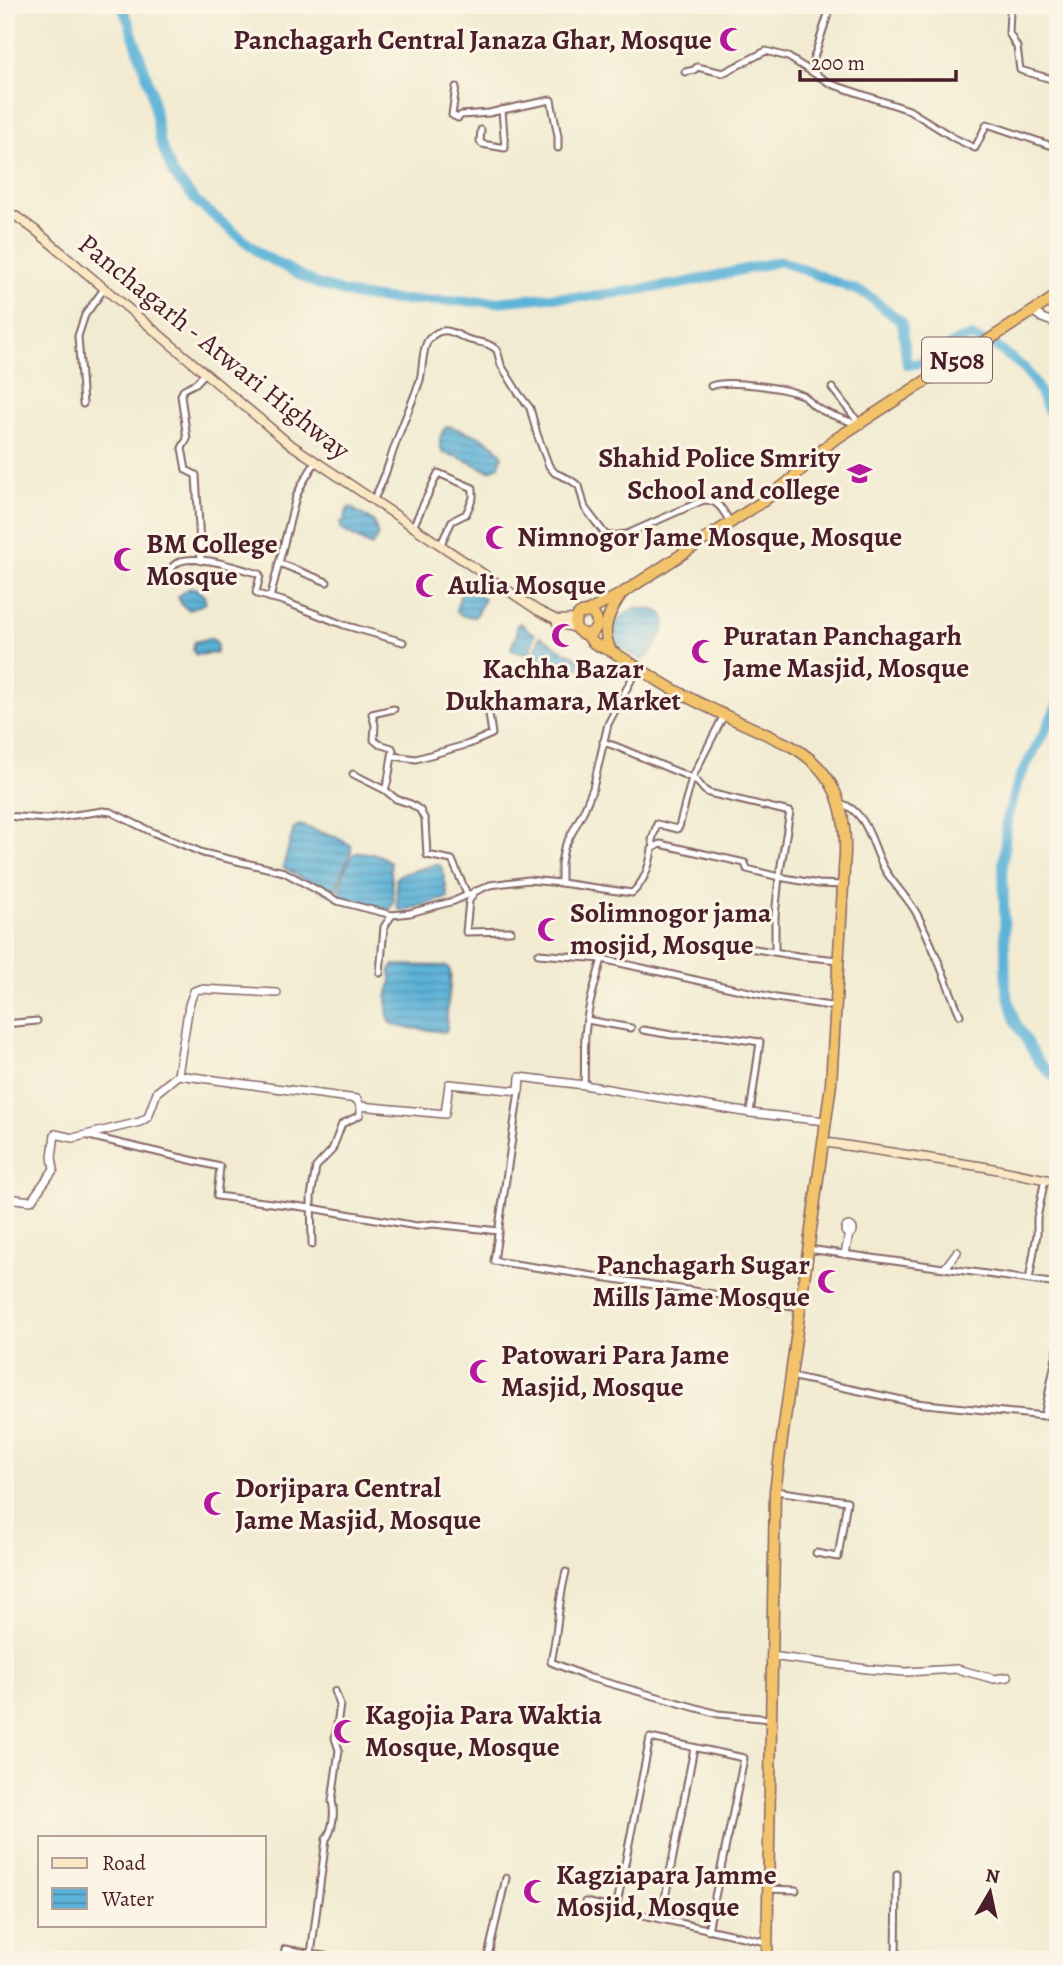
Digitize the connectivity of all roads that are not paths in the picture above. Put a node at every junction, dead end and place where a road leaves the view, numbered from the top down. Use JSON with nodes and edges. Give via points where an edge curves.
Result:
{"nodes":[{"id":1,"x":831,"y":5,"type":"edge"},
{"id":2,"x":1010,"y":12,"type":"dead end"},
{"id":3,"x":810,"y":70,"type":"junction"},
{"id":4,"x":685,"y":72,"type":"dead end"},
{"id":5,"x":1058,"y":81,"type":"edge"},
{"id":6,"x":456,"y":87,"type":"dead end"},
{"id":7,"x":502,"y":110,"type":"junction"},
{"id":8,"x":481,"y":130,"type":"dead end"},
{"id":9,"x":558,"y":148,"type":"dead end"},
{"id":10,"x":1058,"y":148,"type":"edge"},
{"id":11,"x":6,"y":210,"type":"edge"},
{"id":12,"x":104,"y":289,"type":"junction"},
{"id":13,"x":1056,"y":296,"type":"edge"},
{"id":14,"x":1033,"y":311,"type":"junction"},
{"id":15,"x":1058,"y":324,"type":"edge"},
{"id":16,"x":205,"y":373,"type":"junction"},
{"id":17,"x":711,"y":386,"type":"dead end"},
{"id":18,"x":832,"y":388,"type":"dead end"},
{"id":19,"x":83,"y":404,"type":"dead end"},
{"id":20,"x":858,"y":424,"type":"junction"},
{"id":21,"x":316,"y":461,"type":"junction"},
{"id":22,"x":373,"y":500,"type":"junction"},
{"id":23,"x":730,"y":523,"type":"junction"},
{"id":24,"x":413,"y":527,"type":"junction"},
{"id":25,"x":440,"y":546,"type":"junction"},
{"id":26,"x":201,"y":561,"type":"junction"},
{"id":27,"x":279,"y":563,"type":"junction"},
{"id":28,"x":168,"y":572,"type":"dead end"},
{"id":29,"x":327,"y":582,"type":"dead end"},
{"id":30,"x":621,"y":594,"type":"junction"},
{"id":31,"x":270,"y":598,"type":"junction"},
{"id":32,"x":600,"y":607,"type":"junction"},
{"id":33,"x":585,"y":612,"type":"junction"},
{"id":34,"x":596,"y":620,"type":"junction"},
{"id":35,"x":576,"y":624,"type":"junction"},
{"id":36,"x":589,"y":638,"type":"junction"},
{"id":37,"x":403,"y":642,"type":"dead end"},
{"id":38,"x":610,"y":646,"type":"junction"},
{"id":39,"x":637,"y":669,"type":"junction"},
{"id":40,"x":394,"y":709,"type":"dead end"},
{"id":41,"x":489,"y":714,"type":"dead end"},
{"id":42,"x":724,"y":715,"type":"junction"},
{"id":43,"x":603,"y":743,"type":"junction"},
{"id":44,"x":393,"y":756,"type":"junction"},
{"id":45,"x":353,"y":775,"type":"dead end"},
{"id":46,"x":692,"y":778,"type":"junction"},
{"id":47,"x":384,"y":790,"type":"junction"},
{"id":48,"x":840,"y":803,"type":"junction"},
{"id":49,"x":5,"y":816,"type":"edge"},
{"id":50,"x":654,"y":846,"type":"junction"},
{"id":51,"x":779,"y":877,"type":"junction"},
{"id":52,"x":561,"y":883,"type":"junction"},
{"id":53,"x":843,"y":885,"type":"junction"},
{"id":54,"x":475,"y":891,"type":"junction"},
{"id":55,"x":467,"y":894,"type":"junction"},
{"id":56,"x":392,"y":915,"type":"junction"},
{"id":57,"x":511,"y":931,"type":"dead end"},
{"id":58,"x":731,"y":945,"type":"dead end"},
{"id":59,"x":775,"y":952,"type":"junction"},
{"id":60,"x":538,"y":954,"type":"dead end"},
{"id":61,"x":602,"y":959,"type":"junction"},
{"id":62,"x":839,"y":960,"type":"junction"},
{"id":63,"x":380,"y":973,"type":"dead end"},
{"id":64,"x":276,"y":993,"type":"dead end"},
{"id":65,"x":837,"y":1007,"type":"junction"},
{"id":66,"x":960,"y":1014,"type":"dead end"},
{"id":67,"x":587,"y":1020,"type":"junction"},
{"id":68,"x":37,"y":1021,"type":"dead end"},
{"id":69,"x":5,"y":1024,"type":"edge"},
{"id":70,"x":631,"y":1028,"type":"dead end"},
{"id":71,"x":643,"y":1030,"type":"dead end"},
{"id":72,"x":178,"y":1075,"type":"junction"},
{"id":73,"x":584,"y":1085,"type":"junction"},
{"id":74,"x":519,"y":1091,"type":"junction"},
{"id":75,"x":360,"y":1106,"type":"junction"},
{"id":76,"x":750,"y":1113,"type":"junction"},
{"id":77,"x":826,"y":1121,"type":"junction"},
{"id":78,"x":86,"y":1135,"type":"junction"},
{"id":79,"x":822,"y":1142,"type":"junction"},
{"id":80,"x":1045,"y":1180,"type":"junction"},
{"id":81,"x":1058,"y":1182,"type":"edge"},
{"id":82,"x":5,"y":1203,"type":"edge"},
{"id":83,"x":311,"y":1208,"type":"junction"},
{"id":84,"x":499,"y":1231,"type":"junction"},
{"id":85,"x":849,"y":1234,"type":"dead end"},
{"id":86,"x":312,"y":1245,"type":"dead end"},
{"id":87,"x":808,"y":1249,"type":"junction"},
{"id":88,"x":957,"y":1252,"type":"dead end"},
{"id":89,"x":845,"y":1254,"type":"junction"},
{"id":90,"x":945,"y":1268,"type":"junction"},
{"id":91,"x":1029,"y":1280,"type":"junction"},
{"id":92,"x":1058,"y":1284,"type":"edge"},
{"id":93,"x":800,"y":1307,"type":"junction"},
{"id":94,"x":1058,"y":1348,"type":"edge"},
{"id":95,"x":790,"y":1376,"type":"junction"},
{"id":96,"x":775,"y":1491,"type":"junction"},
{"id":97,"x":816,"y":1553,"type":"dead end"},
{"id":98,"x":566,"y":1572,"type":"dead end"},
{"id":99,"x":771,"y":1656,"type":"junction"},
{"id":100,"x":1008,"y":1677,"type":"dead end"},
{"id":101,"x":335,"y":1691,"type":"dead end"},
{"id":102,"x":771,"y":1719,"type":"junction"},
{"id":103,"x":694,"y":1748,"type":"junction"},
{"id":104,"x":897,"y":1874,"type":"dead end"},
{"id":105,"x":506,"y":1878,"type":"dead end"},
{"id":106,"x":768,"y":1889,"type":"junction"},
{"id":107,"x":796,"y":1890,"type":"dead end"},
{"id":108,"x":585,"y":1902,"type":"dead end"},
{"id":109,"x":615,"y":1909,"type":"junction"},
{"id":110,"x":661,"y":1919,"type":"junction"},
{"id":111,"x":708,"y":1930,"type":"junction"},
{"id":112,"x":768,"y":1942,"type":"junction"},
{"id":113,"x":311,"y":1954,"type":"junction"},
{"id":114,"x":767,"y":1958,"type":"edge"},
{"id":115,"x":284,"y":1960,"type":"edge"},
{"id":116,"x":346,"y":1960,"type":"edge"},
{"id":117,"x":487,"y":1960,"type":"edge"},
{"id":118,"x":796,"y":1960,"type":"edge"},
{"id":119,"x":896,"y":1960,"type":"edge"}],
"edges":[{"from":1,"to":3,"type":"street"},
{"from":2,"to":5,"type":"street","via":[[1009,33],[1017,47],[1020,70]]},
{"from":3,"to":4,"type":"street","via":[[766,51],[723,73],[697,67]]},
{"from":3,"to":10,"type":"street","via":[[831,83],[909,110],[975,148],[987,124]]},
{"from":6,"to":7,"type":"street","via":[[451,113],[455,118]]},
{"from":7,"to":8,"type":"street","via":[[505,148],[482,144]]},
{"from":7,"to":9,"type":"street","via":[[551,100]]},
{"from":11,"to":12,"type":"main road","name":"Panchagarh - Atwari Highway"},
{"from":12,"to":16,"type":"main road","name":"Panchagarh - Atwari Highway"},
{"from":12,"to":19,"type":"street","via":[[88,309],[78,337]]},
{"from":13,"to":14,"type":"highway","number":"N508"},
{"from":14,"to":15,"type":"street"},
{"from":14,"to":20,"type":"highway","number":"N508"},
{"from":16,"to":21,"type":"main road","name":"Panchagarh - Atwari Highway"},
{"from":16,"to":26,"type":"street","via":[[181,395],[187,439],[182,448],[188,472],[196,475]]},
{"from":17,"to":20,"type":"street","via":[[741,384],[794,393]]},
{"from":18,"to":20,"type":"street"},
{"from":20,"to":23,"type":"highway","number":"N508"},
{"from":21,"to":22,"type":"main road","name":"Panchagarh - Atwari Highway"},
{"from":21,"to":27,"type":"street","via":[[299,491]]},
{"from":22,"to":23,"type":"street","via":[[411,406],[425,345],[446,330],[497,350],[501,366],[530,408],[549,466],[579,486],[585,508],[605,534],[626,534],[704,500],[718,504]]},
{"from":22,"to":24,"type":"main road","name":"Panchagarh - Atwari Highway"},
{"from":23,"to":30,"type":"highway","number":"N508"},
{"from":24,"to":25,"type":"main road","name":"Panchagarh - Atwari Highway"},
{"from":24,"to":25,"type":"street","via":[[438,473],[473,488],[466,513],[449,524]]},
{"from":25,"to":35,"type":"main road","name":"Panchagarh - Atwari Highway","via":[[556,623]]},
{"from":26,"to":28,"type":"street","via":[[181,561]]},
{"from":26,"to":31,"type":"street","via":[[259,574],[256,592]]},
{"from":27,"to":29,"type":"street"},
{"from":27,"to":31,"type":"street"},
{"from":30,"to":32,"type":"highway","number":"N508"},
{"from":30,"to":38,"type":"highway","via":[[607,621]]},
{"from":31,"to":37,"type":"street"},
{"from":32,"to":33,"type":"highway"},
{"from":32,"to":34,"type":"highway"},
{"from":33,"to":34,"type":"highway"},
{"from":33,"to":35,"type":"highway"},
{"from":34,"to":36,"type":"highway"},
{"from":35,"to":36,"type":"highway"},
{"from":36,"to":38,"type":"highway","via":[[599,648]]},
{"from":38,"to":39,"type":"highway"},
{"from":39,"to":42,"type":"highway"},
{"from":39,"to":43,"type":"street","via":[[610,718]]},
{"from":40,"to":44,"type":"street","via":[[372,713],[374,740],[392,748]]},
{"from":41,"to":44,"type":"street","via":[[492,734],[416,759]]},
{"from":42,"to":46,"type":"street"},
{"from":42,"to":48,"type":"highway","via":[[807,756],[827,777]]},
{"from":43,"to":46,"type":"street"},
{"from":43,"to":52,"type":"street","via":[[593,788],[564,848]]},
{"from":44,"to":47,"type":"street"},
{"from":45,"to":47,"type":"street"},
{"from":46,"to":50,"type":"street","via":[[679,827],[657,824]]},
{"from":46,"to":51,"type":"street","via":[[709,793],[790,812]]},
{"from":47,"to":55,"type":"street","via":[[420,810],[427,855],[452,860]]},
{"from":48,"to":53,"type":"highway","via":[[845,831]]},
{"from":48,"to":66,"type":"street","via":[[863,822],[883,866],[917,913]]},
{"from":49,"to":56,"type":"street","via":[[47,819],[107,811],[204,853],[284,872],[337,901]]},
{"from":50,"to":51,"type":"street","via":[[672,845],[745,863],[747,869]]},
{"from":50,"to":52,"type":"street","via":[[645,874],[632,893]]},
{"from":51,"to":53,"type":"street"},
{"from":51,"to":59,"type":"street"},
{"from":52,"to":54,"type":"street","via":[[515,881]]},
{"from":53,"to":62,"type":"highway"},
{"from":54,"to":55,"type":"street"},
{"from":54,"to":57,"type":"street","via":[[469,901],[466,932]]},
{"from":55,"to":56,"type":"street","via":[[430,908]]},
{"from":56,"to":63,"type":"street","via":[[384,927]]},
{"from":58,"to":59,"type":"street"},
{"from":59,"to":62,"type":"street"},
{"from":60,"to":61,"type":"street"},
{"from":61,"to":65,"type":"street"},
{"from":61,"to":67,"type":"street"},
{"from":62,"to":65,"type":"highway"},
{"from":64,"to":72,"type":"street","via":[[194,991]]},
{"from":65,"to":77,"type":"highway"},
{"from":67,"to":70,"type":"street"},
{"from":67,"to":73,"type":"street"},
{"from":68,"to":69,"type":"street"},
{"from":71,"to":76,"type":"street","via":[[761,1042]]},
{"from":72,"to":75,"type":"street","via":[[357,1099]]},
{"from":72,"to":78,"type":"street","via":[[157,1091],[148,1117]]},
{"from":73,"to":74,"type":"street","via":[[520,1077]]},
{"from":73,"to":76,"type":"street"},
{"from":74,"to":75,"type":"street","via":[[449,1084],[445,1114]]},
{"from":74,"to":84,"type":"street"},
{"from":75,"to":83,"type":"street","via":[[360,1115],[342,1124],[332,1150],[316,1167]]},
{"from":76,"to":77,"type":"street"},
{"from":77,"to":79,"type":"highway"},
{"from":78,"to":82,"type":"street","via":[[55,1134],[54,1170],[31,1201]]},
{"from":78,"to":83,"type":"street","via":[[220,1167],[217,1196]]},
{"from":79,"to":80,"type":"main road"},
{"from":79,"to":87,"type":"highway"},
{"from":80,"to":81,"type":"main road"},
{"from":80,"to":91,"type":"street"},
{"from":83,"to":84,"type":"street","via":[[417,1226]]},
{"from":83,"to":86,"type":"street"},
{"from":84,"to":93,"type":"street","via":[[494,1261]]},
{"from":85,"to":89,"type":"street"},
{"from":87,"to":89,"type":"street"},
{"from":87,"to":93,"type":"highway"},
{"from":88,"to":90,"type":"street"},
{"from":89,"to":90,"type":"street"},
{"from":90,"to":91,"type":"street"},
{"from":91,"to":92,"type":"street"},
{"from":93,"to":95,"type":"highway"},
{"from":94,"to":95,"type":"street","via":[[1044,1416],[916,1403]]},
{"from":95,"to":96,"type":"highway"},
{"from":96,"to":97,"type":"street","via":[[847,1501],[838,1557]]},
{"from":96,"to":99,"type":"highway"},
{"from":98,"to":102,"type":"street","via":[[551,1662],[696,1709]]},
{"from":99,"to":100,"type":"street","via":[[867,1669],[946,1669],[995,1679]]},
{"from":99,"to":102,"type":"highway"},
{"from":101,"to":113,"type":"street","via":[[340,1705],[334,1809]]},
{"from":102,"to":106,"type":"highway"},
{"from":103,"to":109,"type":"street","via":[[650,1738]]},
{"from":103,"to":110,"type":"street"},
{"from":103,"to":111,"type":"street","via":[[744,1758]]},
{"from":104,"to":119,"type":"street"},
{"from":105,"to":117,"type":"street"},
{"from":106,"to":107,"type":"street"},
{"from":106,"to":112,"type":"highway"},
{"from":108,"to":109,"type":"street"},
{"from":109,"to":110,"type":"street"},
{"from":110,"to":111,"type":"street"},
{"from":111,"to":112,"type":"street"},
{"from":112,"to":114,"type":"highway"},
{"from":113,"to":115,"type":"street","via":[[285,1949]]},
{"from":113,"to":116,"type":"street"},
{"from":114,"to":118,"type":"street"}]}
